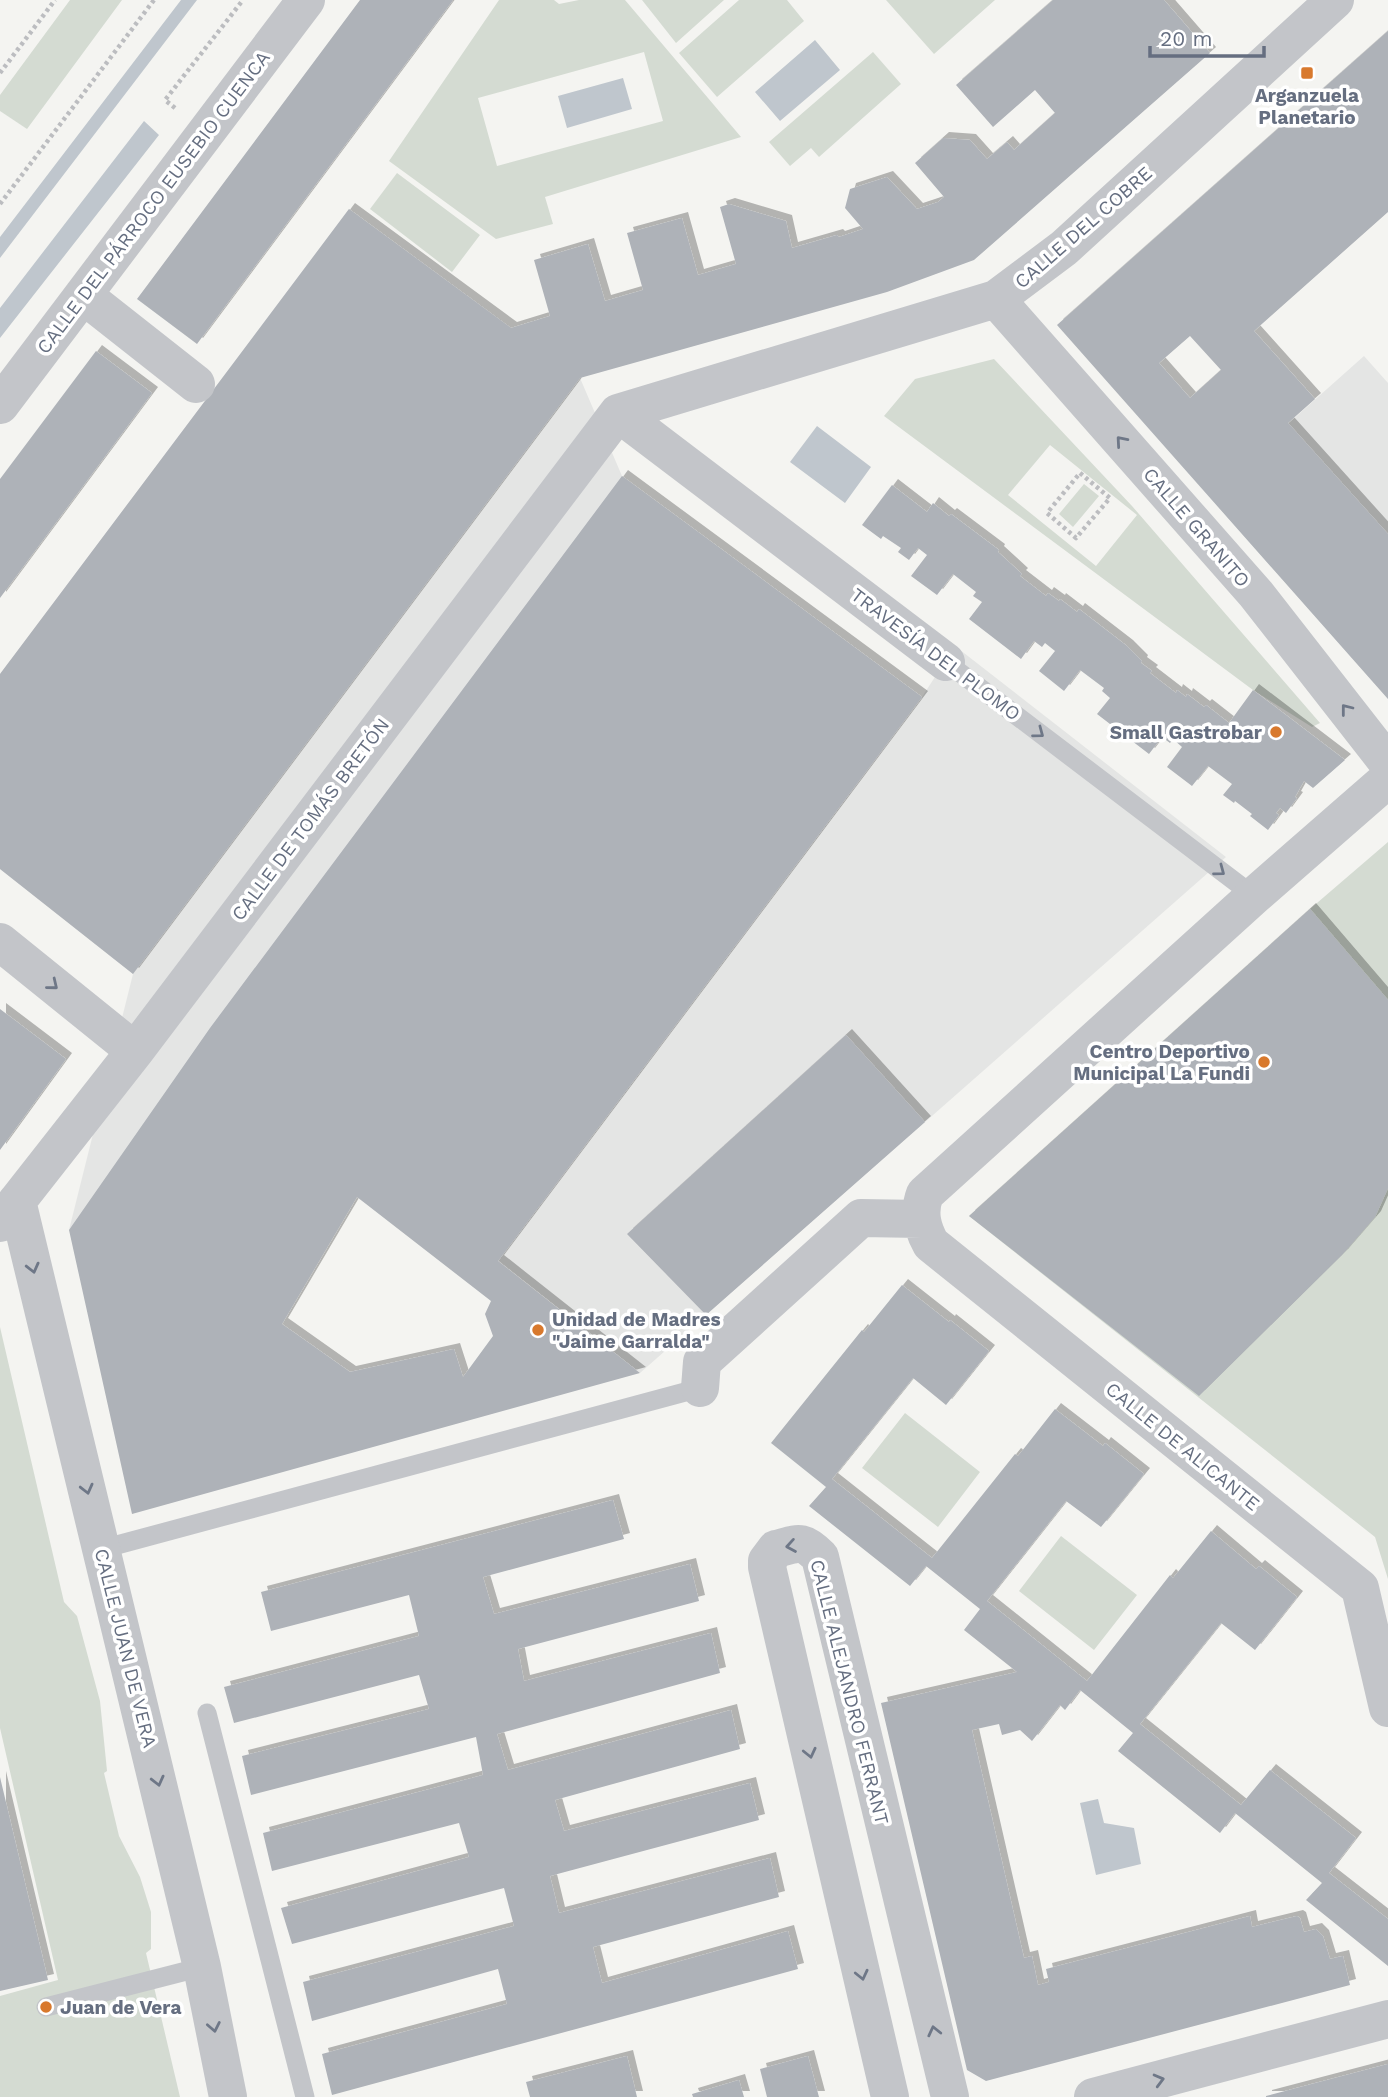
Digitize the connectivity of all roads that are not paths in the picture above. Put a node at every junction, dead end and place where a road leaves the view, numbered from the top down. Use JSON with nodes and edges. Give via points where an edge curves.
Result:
{"nodes":[{"id":1,"x":306,"y":0,"type":"edge"},
{"id":2,"x":1335,"y":0,"type":"edge"},
{"id":3,"x":82,"y":295,"type":"junction"},
{"id":4,"x":996,"y":299,"type":"junction"},
{"id":5,"x":196,"y":384,"type":"dead end"},
{"id":6,"x":0,"y":405,"type":"edge"},
{"id":7,"x":618,"y":413,"type":"junction"},
{"id":8,"x":946,"y":662,"type":"joint"},
{"id":9,"x":1388,"y":763,"type":"edge"},
{"id":10,"x":1388,"y":779,"type":"edge"},
{"id":11,"x":1254,"y":896,"type":"junction"},
{"id":12,"x":0,"y":942,"type":"edge"},
{"id":13,"x":135,"y":1051,"type":"junction"},
{"id":14,"x":8,"y":1212,"type":"edge"},
{"id":15,"x":922,"y":1219,"type":"junction"},
{"id":16,"x":700,"y":1388,"type":"joint"},
{"id":17,"x":102,"y":1549,"type":"junction"},
{"id":18,"x":1388,"y":1708,"type":"edge"},
{"id":19,"x":207,"y":1713,"type":"dead end"},
{"id":20,"x":202,"y":1967,"type":"junction"},
{"id":21,"x":46,"y":2007,"type":"dead end"},
{"id":22,"x":1388,"y":2019,"type":"edge"},
{"id":23,"x":228,"y":2097,"type":"edge"},
{"id":24,"x":305,"y":2097,"type":"edge"},
{"id":25,"x":890,"y":2097,"type":"edge"},
{"id":26,"x":950,"y":2097,"type":"edge"},
{"id":27,"x":1093,"y":2097,"type":"edge"}],
"edges":[{"from":1,"to":3,"type":"street","name":"CALLE DEL PÁRROCO EUSEBIO CUENCA"},
{"from":2,"to":4,"type":"street","name":"CALLE DEL COBRE","via":[[1064,248]]},
{"from":3,"to":5,"type":"street"},
{"from":3,"to":6,"type":"street","name":"CALLE DEL PÁRROCO EUSEBIO CUENCA"},
{"from":4,"to":7,"type":"street","name":"CALLE DEL COBRE"},
{"from":9,"to":4,"type":"street","name":"CALLE GRANITO","one_way":true,"via":[[1256,594]]},
{"from":7,"to":8,"type":"street","name":"TRAVESÍA DEL PLOMO"},
{"from":7,"to":13,"type":"street","name":"CALLE DE TOMÁS BRETÓN"},
{"from":8,"to":11,"type":"lane","name":"TRAVESÍA DEL PLOMO","one_way":true},
{"from":10,"to":11,"type":"street"},
{"from":11,"to":15,"type":"street","via":[[925,1194]]},
{"from":12,"to":13,"type":"street","one_way":true},
{"from":13,"to":14,"type":"street","name":"CALLE DE TOMÁS BRETÓN"},
{"from":14,"to":17,"type":"street","name":"CALLE JUAN DE VERA","one_way":true},
{"from":15,"to":16,"type":"street","via":[[861,1218],[702,1362]]},
{"from":15,"to":18,"type":"street","name":"CALLE DE ALICANTE","via":[[931,1244],[1360,1588]]},
{"from":16,"to":17,"type":"lane"},
{"from":17,"to":20,"type":"street","name":"CALLE JUAN DE VERA","one_way":true},
{"from":19,"to":24,"type":"lane"},
{"from":20,"to":21,"type":"lane"},
{"from":20,"to":23,"type":"street","name":"CALLE JUAN DE VERA","one_way":true},
{"from":27,"to":22,"type":"street","one_way":true},
{"from":26,"to":25,"type":"street","name":"CALLE ALEJANDRO FERRANT","one_way":true,"via":[[820,1557],[800,1542],[776,1549],[767,1567]]}]}
